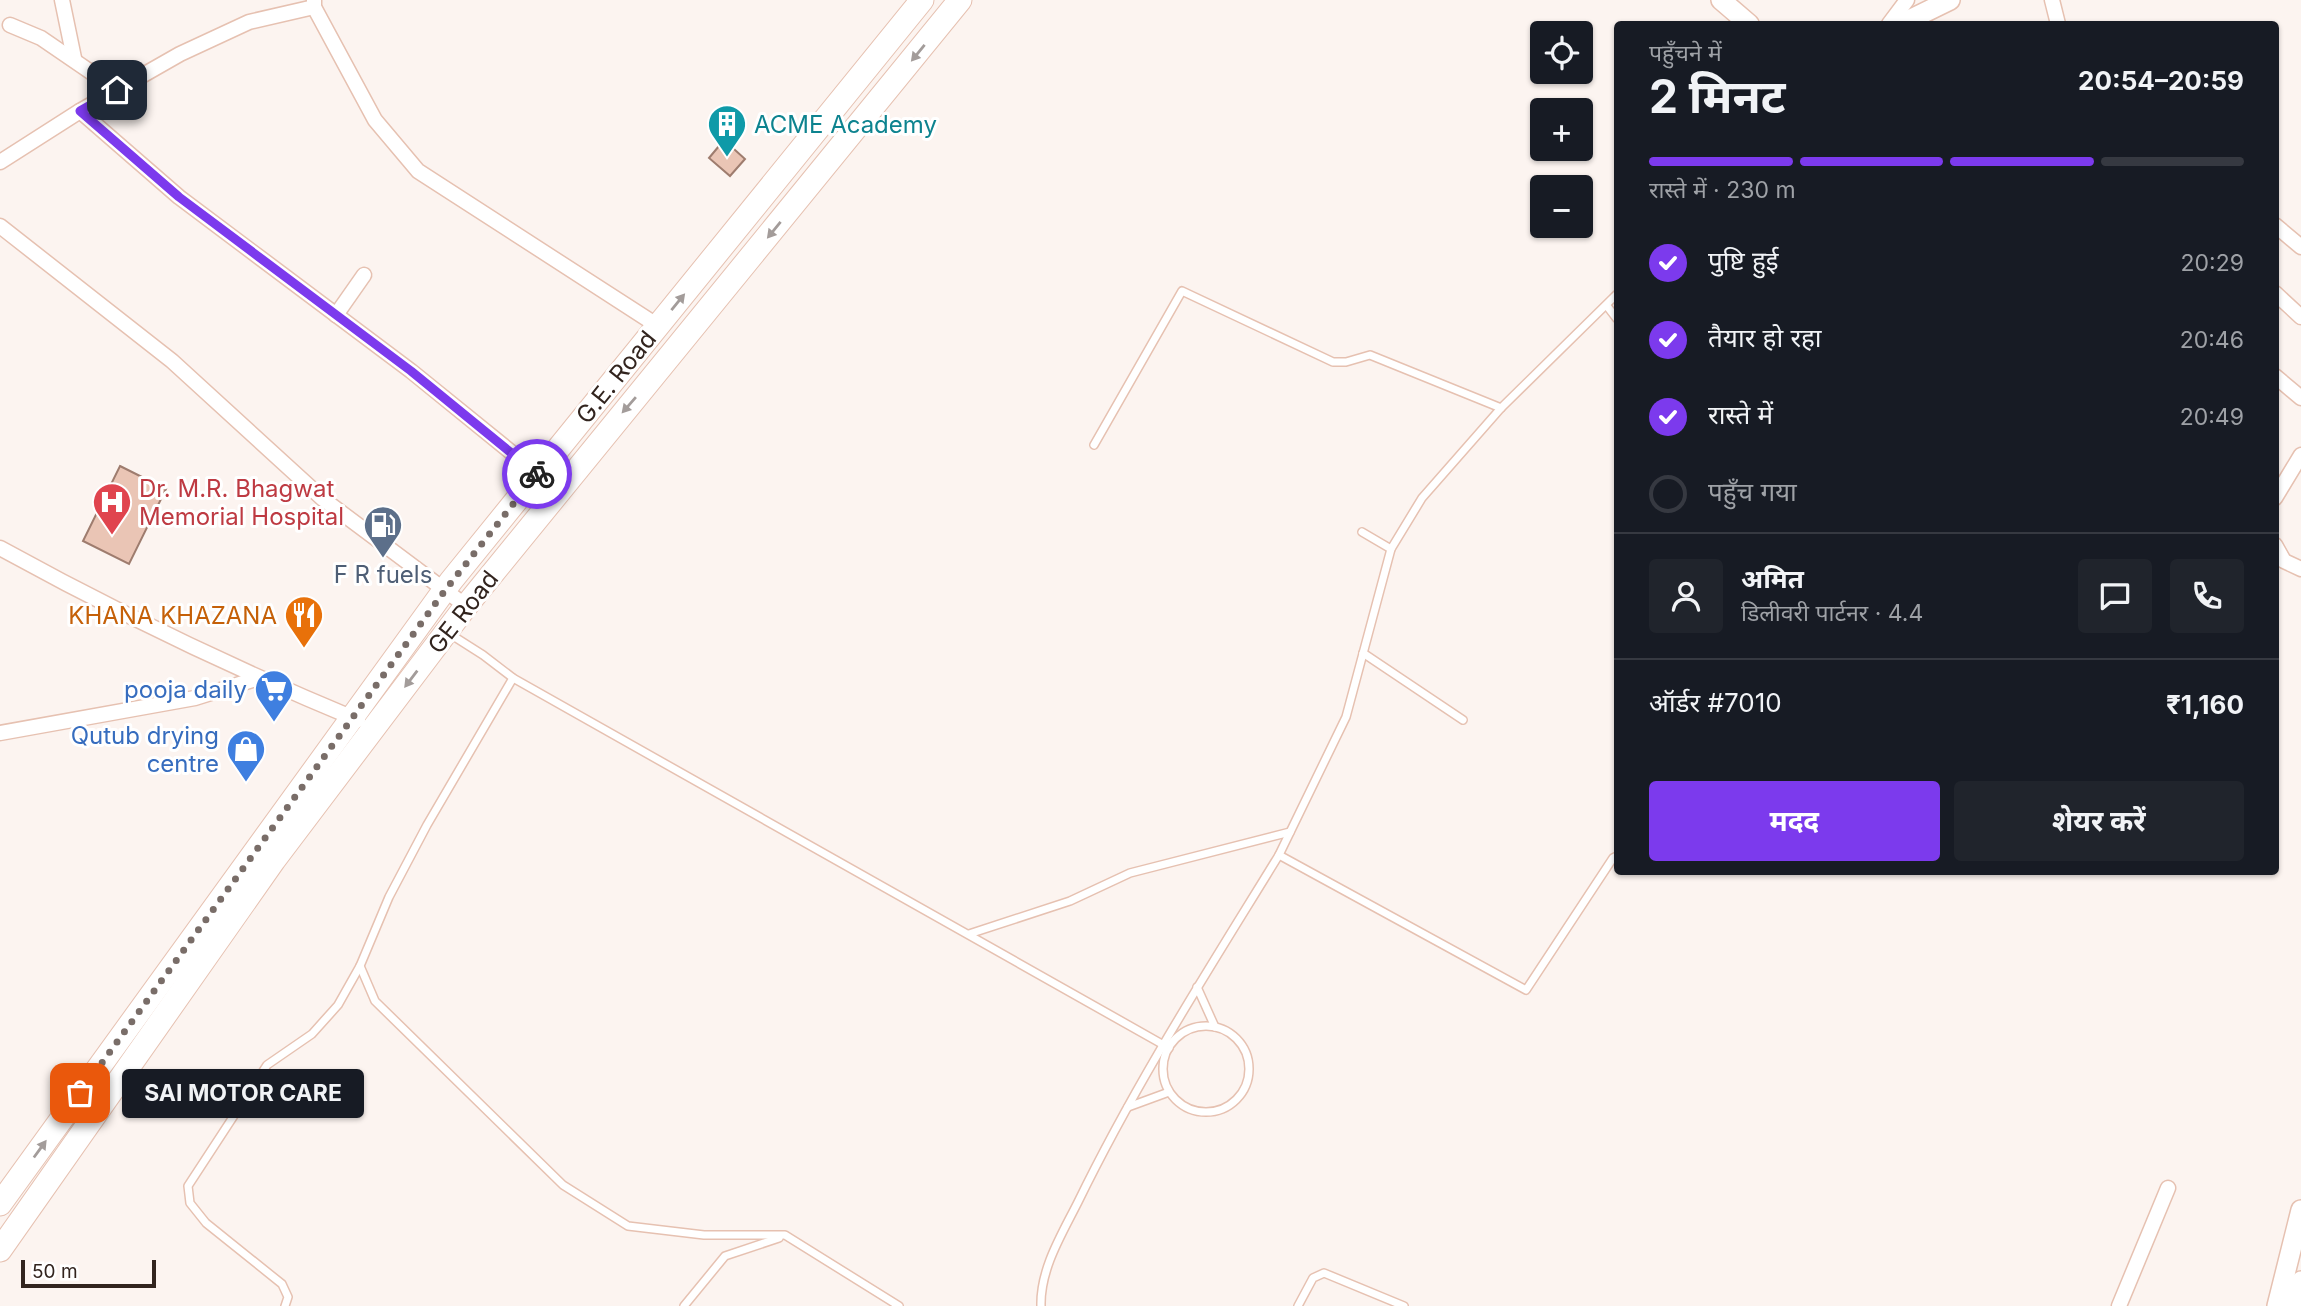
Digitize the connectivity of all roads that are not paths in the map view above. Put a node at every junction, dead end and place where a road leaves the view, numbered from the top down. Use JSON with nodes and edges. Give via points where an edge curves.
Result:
{"nodes":[{"id":1,"x":62,"y":0,"type":"edge"},
{"id":2,"x":922,"y":0,"type":"edge"},
{"id":3,"x":960,"y":0,"type":"edge"},
{"id":4,"x":1721,"y":0,"type":"edge"},
{"id":5,"x":1907,"y":0,"type":"edge"},
{"id":6,"x":1950,"y":0,"type":"edge"},
{"id":7,"x":2052,"y":0,"type":"edge"},
{"id":8,"x":314,"y":4,"type":"edge"},
{"id":9,"x":1746,"y":21,"type":"edge"},
{"id":10,"x":1891,"y":21,"type":"edge"},
{"id":11,"x":1907,"y":21,"type":"edge"},
{"id":12,"x":2057,"y":21,"type":"edge"},
{"id":13,"x":10,"y":25,"type":"dead end"},
{"id":14,"x":74,"y":58,"type":"junction"},
{"id":15,"x":117,"y":90,"type":"junction"},
{"id":16,"x":80,"y":111,"type":"junction"},
{"id":17,"x":0,"y":161,"type":"edge"},
{"id":18,"x":0,"y":226,"type":"edge"},
{"id":19,"x":2279,"y":228,"type":"edge"},
{"id":20,"x":2301,"y":247,"type":"edge"},
{"id":21,"x":364,"y":275,"type":"dead end"},
{"id":22,"x":1614,"y":297,"type":"edge"},
{"id":23,"x":2279,"y":297,"type":"edge"},
{"id":24,"x":1606,"y":306,"type":"junction"},
{"id":25,"x":336,"y":315,"type":"junction"},
{"id":26,"x":1614,"y":315,"type":"edge"},
{"id":27,"x":2301,"y":317,"type":"edge"},
{"id":28,"x":658,"y":326,"type":"junction"},
{"id":29,"x":2279,"y":379,"type":"edge"},
{"id":30,"x":2301,"y":398,"type":"edge"},
{"id":31,"x":1501,"y":408,"type":"junction"},
{"id":32,"x":1094,"y":445,"type":"dead end"},
{"id":33,"x":2301,"y":455,"type":"edge"},
{"id":34,"x":538,"y":474,"type":"junction"},
{"id":35,"x":2279,"y":491,"type":"edge"},
{"id":36,"x":1362,"y":532,"type":"dead end"},
{"id":37,"x":0,"y":548,"type":"edge"},
{"id":38,"x":1391,"y":549,"type":"junction"},
{"id":39,"x":2279,"y":552,"type":"edge"},
{"id":40,"x":2301,"y":569,"type":"edge"},
{"id":41,"x":446,"y":589,"type":"junction"},
{"id":42,"x":466,"y":606,"type":"junction"},
{"id":43,"x":447,"y":632,"type":"junction"},
{"id":44,"x":1363,"y":653,"type":"junction"},
{"id":45,"x":259,"y":678,"type":"junction"},
{"id":46,"x":513,"y":678,"type":"junction"},
{"id":47,"x":351,"y":717,"type":"junction"},
{"id":48,"x":1463,"y":720,"type":"dead end"},
{"id":49,"x":375,"y":727,"type":"junction"},
{"id":50,"x":0,"y":733,"type":"edge"},
{"id":51,"x":1290,"y":832,"type":"junction"},
{"id":52,"x":1279,"y":855,"type":"junction"},
{"id":53,"x":1614,"y":858,"type":"edge"},
{"id":54,"x":969,"y":934,"type":"junction"},
{"id":55,"x":360,"y":966,"type":"junction"},
{"id":56,"x":1197,"y":988,"type":"junction"},
{"id":57,"x":1215,"y":1027,"type":"junction"},
{"id":58,"x":1166,"y":1046,"type":"junction"},
{"id":59,"x":1169,"y":1092,"type":"junction"},
{"id":60,"x":1128,"y":1107,"type":"junction"},
{"id":61,"x":2168,"y":1188,"type":"dead end"},
{"id":62,"x":0,"y":1204,"type":"edge"},
{"id":63,"x":2301,"y":1210,"type":"edge"},
{"id":64,"x":785,"y":1236,"type":"junction"},
{"id":65,"x":0,"y":1250,"type":"edge"},
{"id":66,"x":2301,"y":1281,"type":"edge"},
{"id":67,"x":285,"y":1306,"type":"edge"},
{"id":68,"x":684,"y":1306,"type":"edge"},
{"id":69,"x":899,"y":1306,"type":"edge"},
{"id":70,"x":1041,"y":1306,"type":"edge"},
{"id":71,"x":1298,"y":1306,"type":"edge"},
{"id":72,"x":1404,"y":1306,"type":"edge"},
{"id":73,"x":2119,"y":1306,"type":"edge"},
{"id":74,"x":2277,"y":1306,"type":"edge"},
{"id":75,"x":2295,"y":1306,"type":"edge"}],
"edges":[{"from":1,"to":14,"type":"street"},
{"from":28,"to":2,"type":"main road","name":"G.E. Road","one_way":true},
{"from":3,"to":42,"type":"main road","name":"GE Road","one_way":true},
{"from":4,"to":9,"type":"street"},
{"from":5,"to":10,"type":"street"},
{"from":6,"to":11,"type":"street"},
{"from":7,"to":12,"type":"street"},
{"from":8,"to":15,"type":"street","via":[[249,22]]},
{"from":8,"to":28,"type":"street","via":[[375,120],[418,171]]},
{"from":13,"to":14,"type":"street"},
{"from":14,"to":15,"type":"street"},
{"from":15,"to":16,"type":"street"},
{"from":16,"to":17,"type":"street"},
{"from":16,"to":25,"type":"street","via":[[179,197]]},
{"from":18,"to":41,"type":"street","via":[[172,362],[323,499]]},
{"from":19,"to":20,"type":"street"},
{"from":21,"to":25,"type":"street"},
{"from":22,"to":24,"type":"lane"},
{"from":23,"to":27,"type":"street"},
{"from":24,"to":26,"type":"lane"},
{"from":24,"to":31,"type":"lane"},
{"from":25,"to":34,"type":"street"},
{"from":28,"to":34,"type":"main road","name":"G.E. Road"},
{"from":29,"to":30,"type":"street"},
{"from":31,"to":32,"type":"lane","via":[[1370,355],[1333,362],[1182,291]]},
{"from":31,"to":38,"type":"lane","via":[[1422,498]]},
{"from":33,"to":35,"type":"street"},
{"from":34,"to":41,"type":"main road","name":"G.E. Road"},
{"from":36,"to":38,"type":"lane"},
{"from":37,"to":45,"type":"street","via":[[99,602]]},
{"from":38,"to":44,"type":"lane"},
{"from":39,"to":40,"type":"street","via":[[2284,561]]},
{"from":41,"to":42,"type":"street"},
{"from":41,"to":47,"type":"main road","name":"G.E. Road"},
{"from":42,"to":43,"type":"main road","name":"GE Road"},
{"from":43,"to":46,"type":"lane"},
{"from":43,"to":49,"type":"main road","name":"GE Road","one_way":true},
{"from":44,"to":48,"type":"lane"},
{"from":44,"to":51,"type":"lane","via":[[1346,717]]},
{"from":45,"to":47,"type":"street"},
{"from":45,"to":50,"type":"street","via":[[195,698]]},
{"from":46,"to":54,"type":"lane"},
{"from":46,"to":55,"type":"lane","via":[[414,849]]},
{"from":47,"to":49,"type":"street"},
{"from":62,"to":47,"type":"main road","name":"G.E. Road","one_way":true},
{"from":49,"to":65,"type":"main road","name":"GE Road","via":[[274,860]]},
{"from":51,"to":52,"type":"lane"},
{"from":51,"to":54,"type":"lane","via":[[1130,873],[1070,901]]},
{"from":52,"to":53,"type":"lane","via":[[1525,990]]},
{"from":52,"to":56,"type":"lane"},
{"from":54,"to":58,"type":"lane"},
{"from":55,"to":64,"type":"lane","via":[[375,1001],[563,1185],[628,1226],[704,1235]]},
{"from":55,"to":67,"type":"lane","via":[[338,1005],[312,1034],[267,1065],[188,1186],[190,1203],[206,1223],[282,1284],[288,1297]]},
{"from":56,"to":57,"type":"lane"},
{"from":56,"to":58,"type":"lane"},
{"from":57,"to":58,"type":"lane","via":[[1185,1031]]},
{"from":57,"to":59,"type":"lane","via":[[1234,1037],[1247,1055],[1246,1085],[1238,1098],[1202,1113],[1178,1102]]},
{"from":58,"to":59,"type":"lane","via":[[1163,1066]]},
{"from":58,"to":60,"type":"lane"},
{"from":59,"to":60,"type":"lane"},
{"from":60,"to":70,"type":"lane","via":[[1058,1244],[1040,1286]]},
{"from":61,"to":73,"type":"street"},
{"from":63,"to":74,"type":"street"},
{"from":64,"to":68,"type":"lane","via":[[725,1256]]},
{"from":64,"to":69,"type":"lane"},
{"from":66,"to":75,"type":"street"},
{"from":71,"to":72,"type":"lane","via":[[1313,1278],[1324,1273]]}]}
